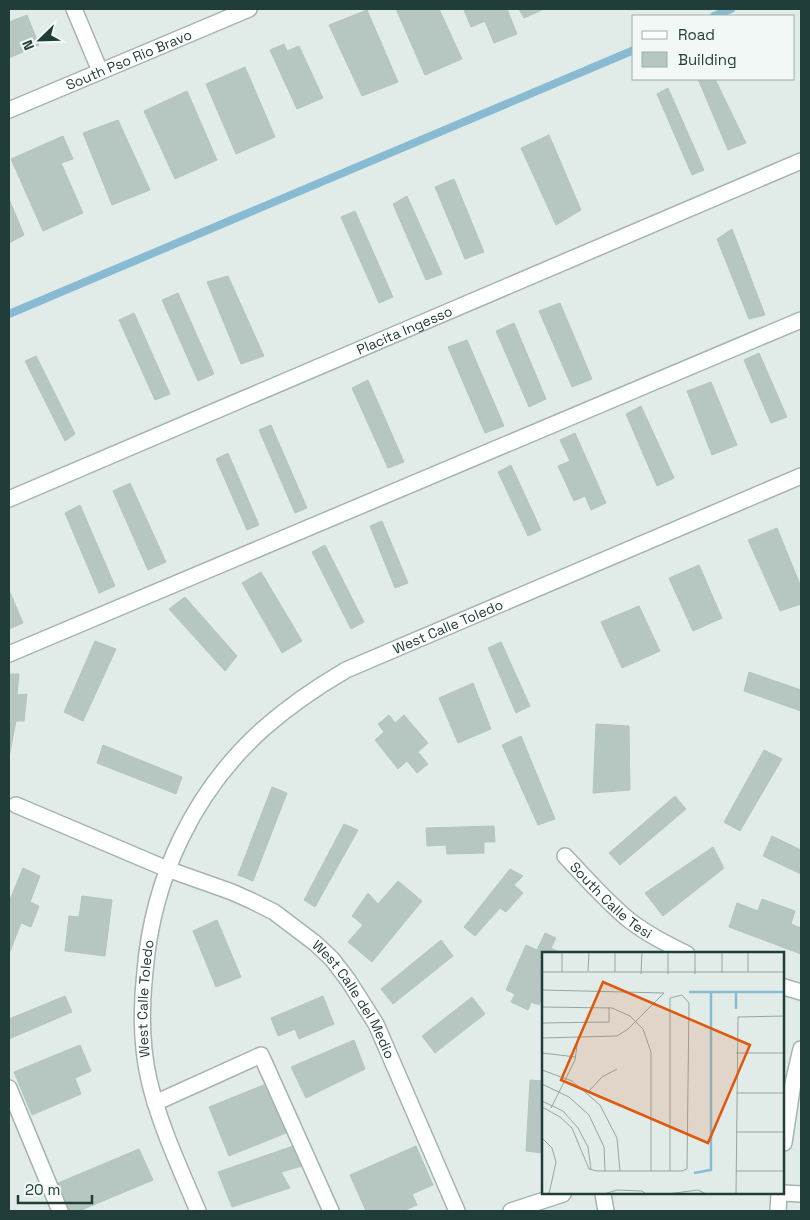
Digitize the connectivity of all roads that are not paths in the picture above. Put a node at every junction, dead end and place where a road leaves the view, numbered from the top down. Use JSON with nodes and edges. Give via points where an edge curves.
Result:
{"nodes":[{"id":1,"x":74,"y":9,"type":"edge"},
{"id":2,"x":249,"y":9,"type":"edge"},
{"id":3,"x":100,"y":71,"type":"junction"},
{"id":4,"x":9,"y":110,"type":"edge"},
{"id":5,"x":801,"y":161,"type":"edge"},
{"id":6,"x":801,"y":320,"type":"edge"},
{"id":7,"x":801,"y":476,"type":"edge"},
{"id":8,"x":9,"y":498,"type":"edge"},
{"id":9,"x":9,"y":654,"type":"edge"},
{"id":10,"x":12,"y":803,"type":"edge"},
{"id":11,"x":565,"y":856,"type":"dead end"},
{"id":12,"x":167,"y":869,"type":"junction"},
{"id":13,"x":683,"y":952,"type":"edge"},
{"id":14,"x":785,"y":987,"type":"edge"},
{"id":15,"x":801,"y":992,"type":"edge"},
{"id":16,"x":801,"y":1048,"type":"edge"},
{"id":17,"x":9,"y":1088,"type":"edge"},
{"id":18,"x":155,"y":1103,"type":"junction"},
{"id":19,"x":785,"y":1136,"type":"edge"},
{"id":20,"x":785,"y":1193,"type":"edge"},
{"id":21,"x":801,"y":1194,"type":"edge"},
{"id":22,"x":560,"y":1195,"type":"edge"},
{"id":23,"x":603,"y":1195,"type":"edge"},
{"id":24,"x":779,"y":1195,"type":"edge"},
{"id":25,"x":60,"y":1211,"type":"edge"},
{"id":26,"x":198,"y":1211,"type":"edge"},
{"id":27,"x":330,"y":1211,"type":"edge"},
{"id":28,"x":457,"y":1211,"type":"edge"},
{"id":29,"x":511,"y":1211,"type":"edge"},
{"id":30,"x":606,"y":1211,"type":"edge"},
{"id":31,"x":778,"y":1211,"type":"edge"}],
"edges":[{"from":1,"to":3,"type":"street"},
{"from":2,"to":3,"type":"street","name":"South Pso Rio Bravo"},
{"from":3,"to":4,"type":"street","name":"South Pso Rio Bravo"},
{"from":5,"to":8,"type":"street","name":"Placita Ingesso"},
{"from":6,"to":9,"type":"street"},
{"from":7,"to":12,"type":"street","name":"West Calle Toledo","via":[[346,670],[316,688],[269,724],[239,753],[204,798]]},
{"from":10,"to":12,"type":"street"},
{"from":11,"to":13,"type":"street","name":"South Calle Tesi","via":[[630,921]]},
{"from":12,"to":18,"type":"street","name":"West Calle Toledo","via":[[151,925],[143,989],[144,1049]]},
{"from":12,"to":28,"type":"street","name":"West Calle del Medio","via":[[267,908],[332,959],[376,1024]]},
{"from":14,"to":15,"type":"street"},
{"from":16,"to":19,"type":"street"},
{"from":17,"to":25,"type":"street"},
{"from":18,"to":26,"type":"street","name":"West Calle Toledo"},
{"from":18,"to":27,"type":"street","via":[[262,1055]]},
{"from":20,"to":21,"type":"street"},
{"from":22,"to":29,"type":"street"},
{"from":23,"to":30,"type":"street"},
{"from":24,"to":31,"type":"street"}]}
